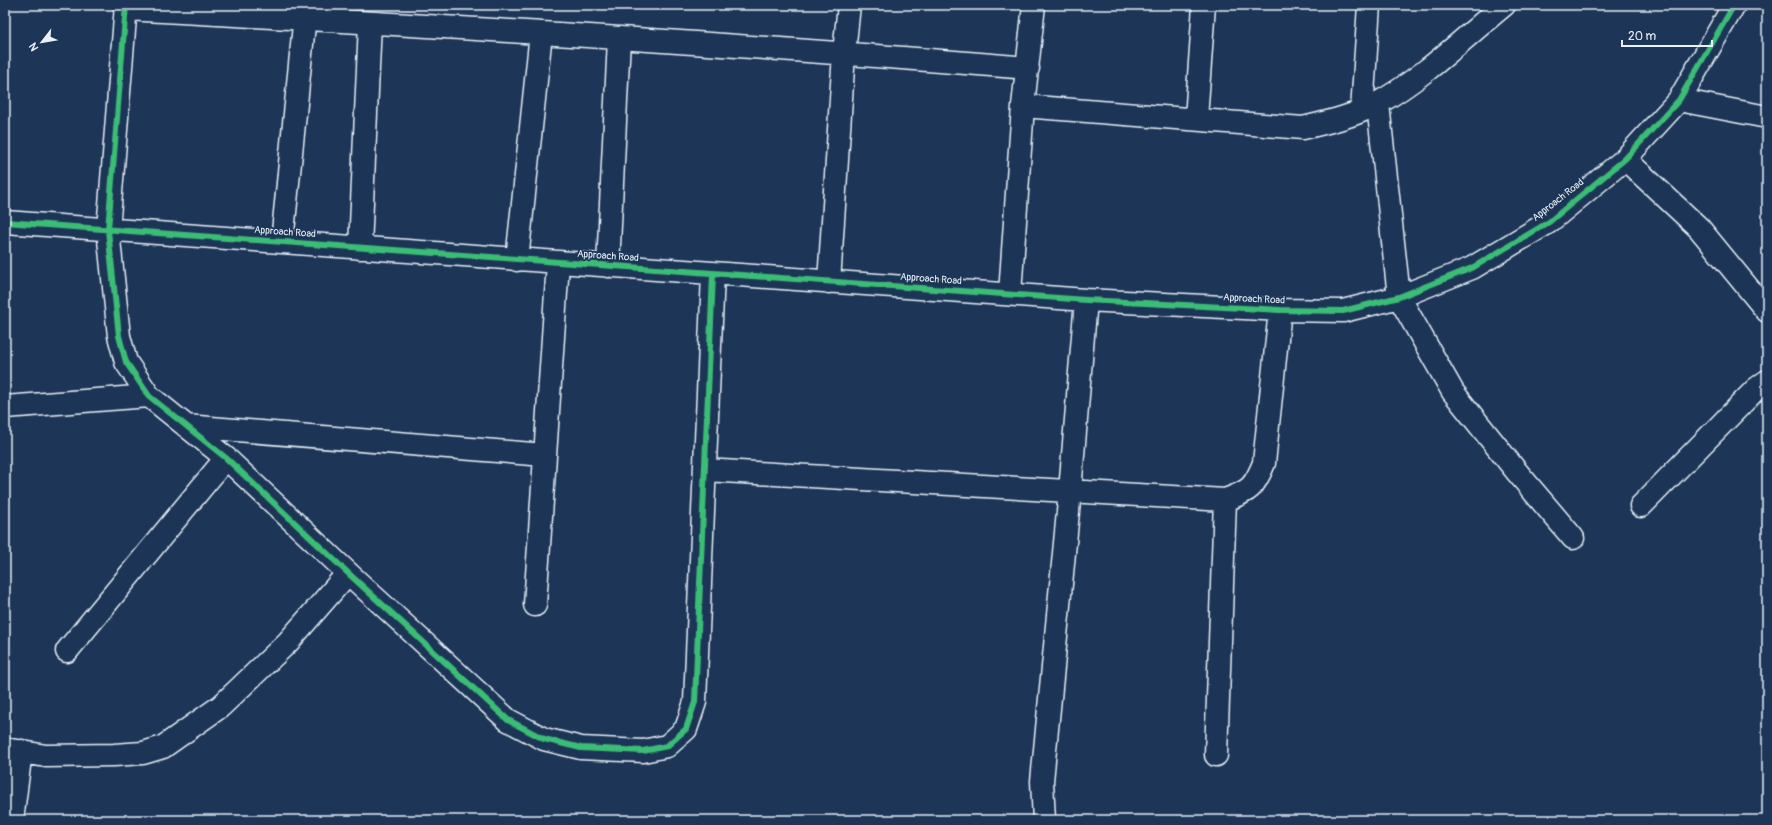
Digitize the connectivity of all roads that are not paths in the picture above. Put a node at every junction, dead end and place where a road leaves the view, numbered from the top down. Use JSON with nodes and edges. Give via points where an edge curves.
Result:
{"nodes":[{"id":1,"x":849,"y":5,"type":"edge"},
{"id":2,"x":1034,"y":5,"type":"edge"},
{"id":3,"x":1204,"y":5,"type":"edge"},
{"id":4,"x":1369,"y":5,"type":"edge"},
{"id":5,"x":1504,"y":5,"type":"edge"},
{"id":6,"x":1734,"y":5,"type":"edge"},
{"id":7,"x":125,"y":7,"type":"edge"},
{"id":8,"x":305,"y":12,"type":"edge"},
{"id":9,"x":370,"y":23,"type":"junction"},
{"id":10,"x":541,"y":33,"type":"junction"},
{"id":11,"x":619,"y":38,"type":"junction"},
{"id":12,"x":844,"y":52,"type":"junction"},
{"id":13,"x":1028,"y":68,"type":"junction"},
{"id":14,"x":1679,"y":100,"type":"junction"},
{"id":15,"x":1023,"y":106,"type":"junction"},
{"id":16,"x":1370,"y":107,"type":"junction"},
{"id":17,"x":1767,"y":117,"type":"edge"},
{"id":18,"x":1196,"y":119,"type":"junction"},
{"id":19,"x":1625,"y":159,"type":"junction"},
{"id":20,"x":5,"y":222,"type":"edge"},
{"id":21,"x":108,"y":230,"type":"junction"},
{"id":22,"x":282,"y":242,"type":"junction"},
{"id":23,"x":360,"y":248,"type":"junction"},
{"id":24,"x":517,"y":260,"type":"junction"},
{"id":25,"x":558,"y":263,"type":"junction"},
{"id":26,"x":608,"y":266,"type":"junction"},
{"id":27,"x":713,"y":274,"type":"junction"},
{"id":28,"x":829,"y":282,"type":"junction"},
{"id":29,"x":1010,"y":294,"type":"junction"},
{"id":30,"x":1399,"y":298,"type":"junction"},
{"id":31,"x":1086,"y":300,"type":"junction"},
{"id":32,"x":1280,"y":310,"type":"junction"},
{"id":33,"x":1767,"y":311,"type":"edge"},
{"id":34,"x":1767,"y":381,"type":"edge"},
{"id":35,"x":149,"y":396,"type":"junction"},
{"id":36,"x":5,"y":406,"type":"edge"},
{"id":37,"x":186,"y":426,"type":"junction"},
{"id":38,"x":545,"y":455,"type":"junction"},
{"id":39,"x":226,"y":458,"type":"junction"},
{"id":40,"x":705,"y":470,"type":"junction"},
{"id":41,"x":1070,"y":491,"type":"junction"},
{"id":42,"x":1225,"y":500,"type":"junction"},
{"id":43,"x":1641,"y":506,"type":"dead end"},
{"id":44,"x":1573,"y":538,"type":"dead end"},
{"id":45,"x":348,"y":573,"type":"junction"},
{"id":46,"x":535,"y":605,"type":"dead end"},
{"id":47,"x":67,"y":651,"type":"dead end"},
{"id":48,"x":13,"y":750,"type":"edge"},
{"id":49,"x":1216,"y":755,"type":"dead end"},
{"id":50,"x":12,"y":820,"type":"edge"},
{"id":51,"x":1044,"y":820,"type":"edge"}],
"edges":[{"from":1,"to":12,"type":"street"},
{"from":2,"to":13,"type":"street"},
{"from":3,"to":18,"type":"street"},
{"from":4,"to":16,"type":"street"},
{"from":5,"to":16,"type":"street","via":[[1410,83]]},
{"from":6,"to":14,"type":"street","name":"Approach Road"},
{"from":7,"to":8,"type":"street"},
{"from":7,"to":21,"type":"street"},
{"from":8,"to":9,"type":"street"},
{"from":8,"to":22,"type":"street"},
{"from":9,"to":10,"type":"street"},
{"from":9,"to":23,"type":"street"},
{"from":10,"to":11,"type":"street"},
{"from":10,"to":24,"type":"street"},
{"from":11,"to":12,"type":"street"},
{"from":11,"to":26,"type":"street"},
{"from":12,"to":13,"type":"street"},
{"from":12,"to":28,"type":"street"},
{"from":13,"to":15,"type":"street"},
{"from":14,"to":17,"type":"street"},
{"from":14,"to":19,"type":"street","name":"Approach Road"},
{"from":15,"to":18,"type":"street"},
{"from":15,"to":29,"type":"street"},
{"from":16,"to":18,"type":"street","via":[[1336,121],[1303,128]]},
{"from":16,"to":30,"type":"street"},
{"from":19,"to":30,"type":"street","name":"Approach Road","via":[[1549,222],[1472,268]]},
{"from":19,"to":33,"type":"street","via":[[1699,228]]},
{"from":20,"to":21,"type":"street","name":"Approach Road"},
{"from":21,"to":22,"type":"street","name":"Approach Road"},
{"from":21,"to":35,"type":"street","via":[[119,336],[126,362]]},
{"from":22,"to":23,"type":"street","name":"Approach Road"},
{"from":23,"to":24,"type":"street","name":"Approach Road"},
{"from":24,"to":25,"type":"street","name":"Approach Road"},
{"from":25,"to":26,"type":"street","name":"Approach Road"},
{"from":25,"to":38,"type":"street"},
{"from":26,"to":27,"type":"street","name":"Approach Road"},
{"from":27,"to":28,"type":"street","name":"Approach Road"},
{"from":27,"to":40,"type":"street"},
{"from":28,"to":29,"type":"street","name":"Approach Road"},
{"from":29,"to":31,"type":"street","name":"Approach Road"},
{"from":30,"to":32,"type":"street","name":"Approach Road","via":[[1343,311]]},
{"from":30,"to":44,"type":"street","via":[[1453,392]]},
{"from":31,"to":32,"type":"street","name":"Approach Road"},
{"from":31,"to":41,"type":"street"},
{"from":32,"to":42,"type":"street","via":[[1264,463],[1256,481],[1245,493]]},
{"from":34,"to":43,"type":"street","via":[[1756,389]]},
{"from":35,"to":36,"type":"street"},
{"from":35,"to":37,"type":"street"},
{"from":37,"to":38,"type":"street"},
{"from":37,"to":39,"type":"street"},
{"from":38,"to":46,"type":"street"},
{"from":39,"to":45,"type":"street"},
{"from":39,"to":47,"type":"street"},
{"from":40,"to":41,"type":"street"},
{"from":40,"to":45,"type":"street","via":[[695,702],[686,729],[667,746],[643,751],[581,748],[544,739],[508,720]]},
{"from":41,"to":42,"type":"street"},
{"from":41,"to":51,"type":"street","via":[[1042,781]]},
{"from":42,"to":49,"type":"street"},
{"from":45,"to":48,"type":"street","via":[[288,642],[221,706],[163,747],[143,753],[114,756],[46,756]]},
{"from":48,"to":50,"type":"street"}]}
